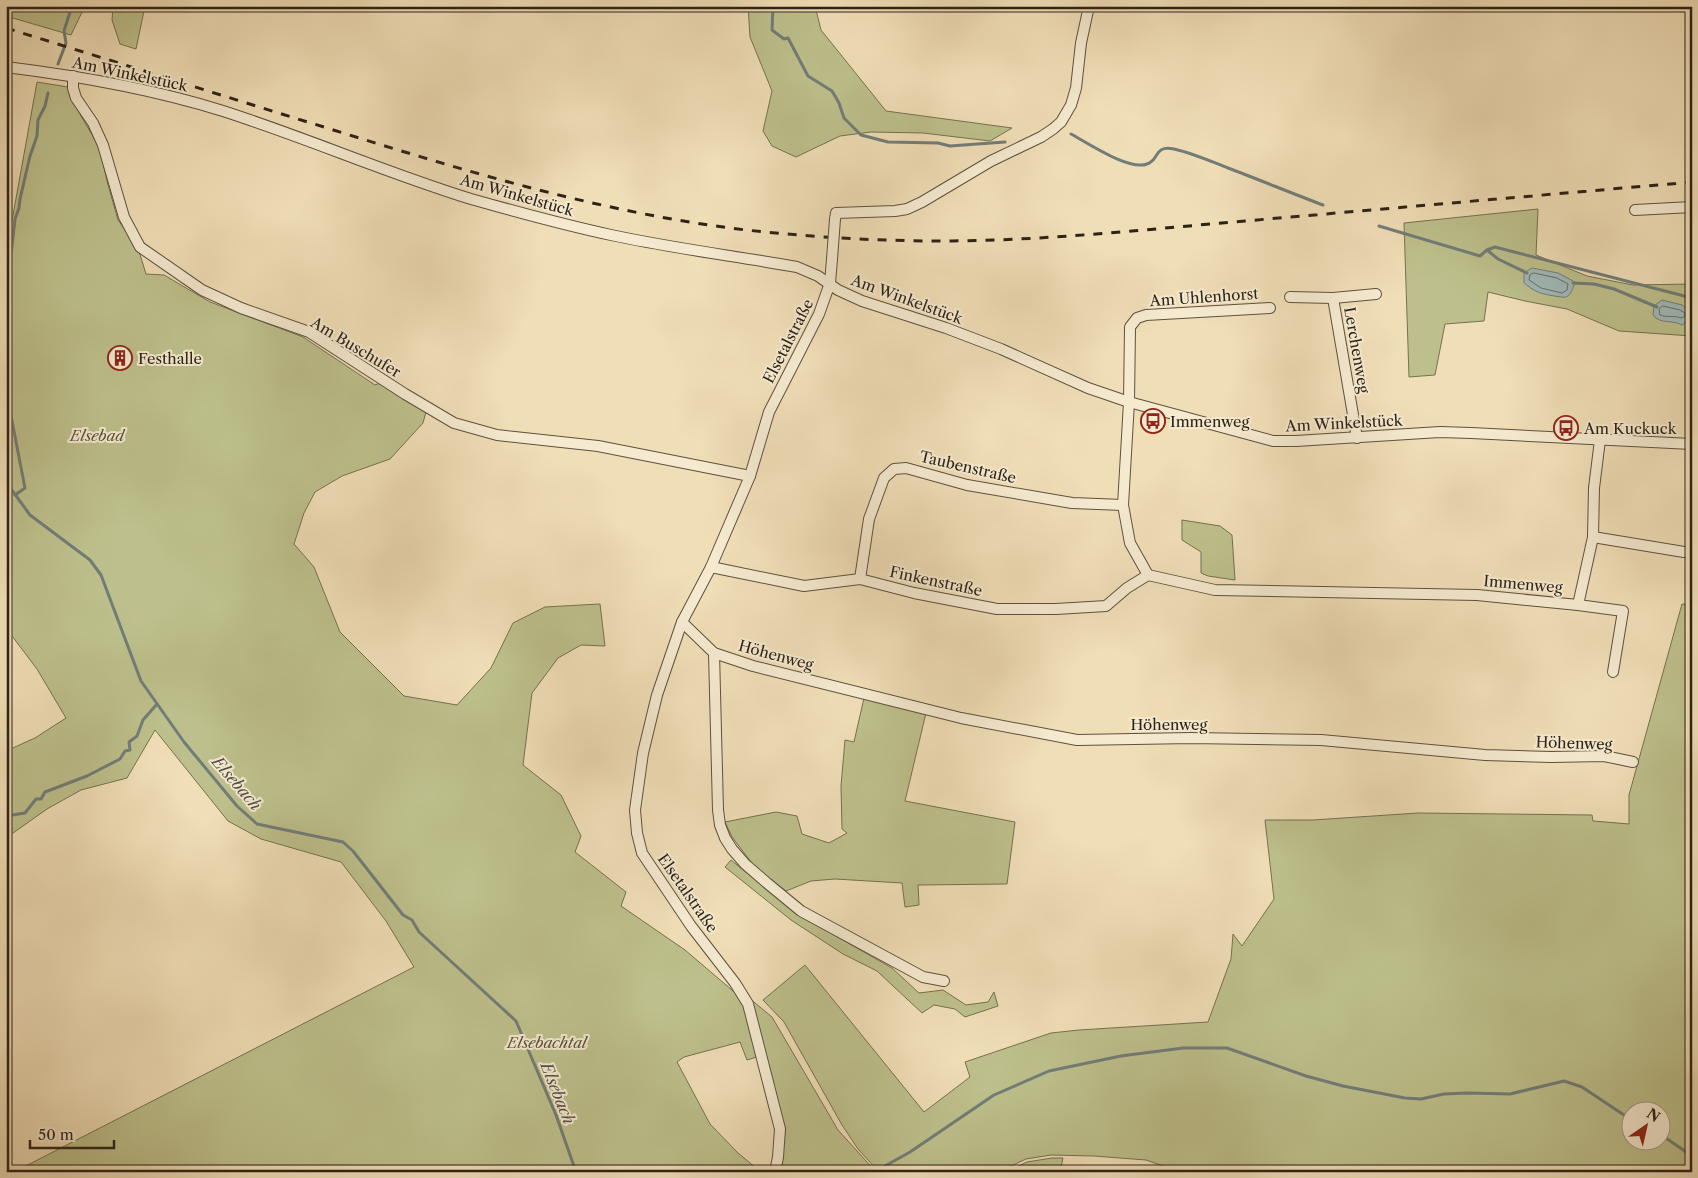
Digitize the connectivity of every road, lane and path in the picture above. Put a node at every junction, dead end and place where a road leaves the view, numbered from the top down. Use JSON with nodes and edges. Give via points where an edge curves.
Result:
{"nodes":[{"id":1,"x":1089,"y":6,"type":"edge"},
{"id":2,"x":6,"y":68,"type":"edge"},
{"id":3,"x":72,"y":76,"type":"junction"},
{"id":4,"x":1692,"y":207,"type":"edge"},
{"id":5,"x":1635,"y":210,"type":"dead end"},
{"id":6,"x":830,"y":283,"type":"junction"},
{"id":7,"x":1376,"y":294,"type":"dead end"},
{"id":8,"x":1290,"y":297,"type":"dead end"},
{"id":9,"x":1333,"y":298,"type":"junction"},
{"id":10,"x":1270,"y":308,"type":"dead end"},
{"id":11,"x":1129,"y":402,"type":"junction"},
{"id":12,"x":1357,"y":438,"type":"junction"},
{"id":13,"x":1600,"y":440,"type":"junction"},
{"id":14,"x":1692,"y":444,"type":"edge"},
{"id":15,"x":750,"y":476,"type":"junction"},
{"id":16,"x":1123,"y":504,"type":"junction"},
{"id":17,"x":1593,"y":537,"type":"junction"},
{"id":18,"x":1684,"y":552,"type":"dead end"},
{"id":19,"x":711,"y":567,"type":"junction"},
{"id":20,"x":1148,"y":575,"type":"junction"},
{"id":21,"x":860,"y":579,"type":"junction"},
{"id":22,"x":1578,"y":605,"type":"junction"},
{"id":23,"x":682,"y":622,"type":"junction"},
{"id":24,"x":714,"y":653,"type":"junction"},
{"id":25,"x":1613,"y":672,"type":"dead end"},
{"id":26,"x":1633,"y":762,"type":"dead end"},
{"id":27,"x":944,"y":981,"type":"dead end"},
{"id":28,"x":775,"y":1172,"type":"edge"}],
"edges":[{"from":1,"to":6,"type":"street","name":"Elsetalstraße","bridge":true,"via":[[1076,88],[1061,122],[1053,130],[991,161],[914,206],[895,211],[835,216]]},
{"from":2,"to":3,"type":"street","name":"Am Winkelstück"},
{"from":3,"to":6,"type":"street","name":"Am Winkelstück","via":[[224,112],[360,161],[532,216],[612,235],[797,267]]},
{"from":3,"to":15,"type":"street","name":"Am Buschufer","via":[[76,98],[103,145],[124,217],[140,247],[202,290],[308,332],[454,423],[498,435],[598,446]]},
{"from":4,"to":5,"type":"street"},
{"from":6,"to":11,"type":"street","name":"Am Winkelstück","via":[[862,301],[946,328]]},
{"from":6,"to":15,"type":"street","name":"Elsetalstraße","via":[[819,314],[768,412]]},
{"from":7,"to":9,"type":"street","name":"Lerchenweg"},
{"from":8,"to":9,"type":"street","name":"Lerchenweg"},
{"from":9,"to":12,"type":"street","name":"Lerchenweg"},
{"from":10,"to":11,"type":"street","name":"Am Uhlenhorst","via":[[1137,318],[1130,327]]},
{"from":11,"to":12,"type":"street","name":"Am Winkelstück","via":[[1273,441]]},
{"from":11,"to":16,"type":"street"},
{"from":12,"to":13,"type":"street","name":"Am Winkelstück","via":[[1470,432]]},
{"from":13,"to":14,"type":"street","name":"Am Winkelstück"},
{"from":13,"to":17,"type":"street","name":"Immenweg","via":[[1594,488]]},
{"from":15,"to":19,"type":"street","name":"Elsetalstraße"},
{"from":16,"to":20,"type":"street","via":[[1130,543]]},
{"from":16,"to":21,"type":"street","name":"Taubenstraße","via":[[1072,503],[967,485],[906,468],[894,469],[884,478],[869,519]]},
{"from":17,"to":18,"type":"street"},
{"from":17,"to":22,"type":"street","name":"Immenweg"},
{"from":19,"to":21,"type":"street","name":"Finkenstraße","via":[[804,586]]},
{"from":19,"to":23,"type":"street","name":"Elsetalstraße"},
{"from":20,"to":21,"type":"street","name":"Finkenstraße","via":[[1106,606],[1056,609],[997,609]]},
{"from":20,"to":22,"type":"street","name":"Immenweg","via":[[1215,590],[1477,595]]},
{"from":22,"to":25,"type":"street","via":[[1623,611]]},
{"from":23,"to":24,"type":"street"},
{"from":23,"to":28,"type":"street","name":"Elsetalstraße","via":[[643,753],[635,810],[637,833],[642,852],[748,1004],[780,1129]]},
{"from":24,"to":26,"type":"street","name":"Höhenweg","via":[[961,718],[1077,740],[1322,740],[1485,755],[1604,756]]},
{"from":24,"to":27,"type":"street","via":[[718,810],[720,825],[732,849],[744,864],[801,911],[923,977]]}]}
